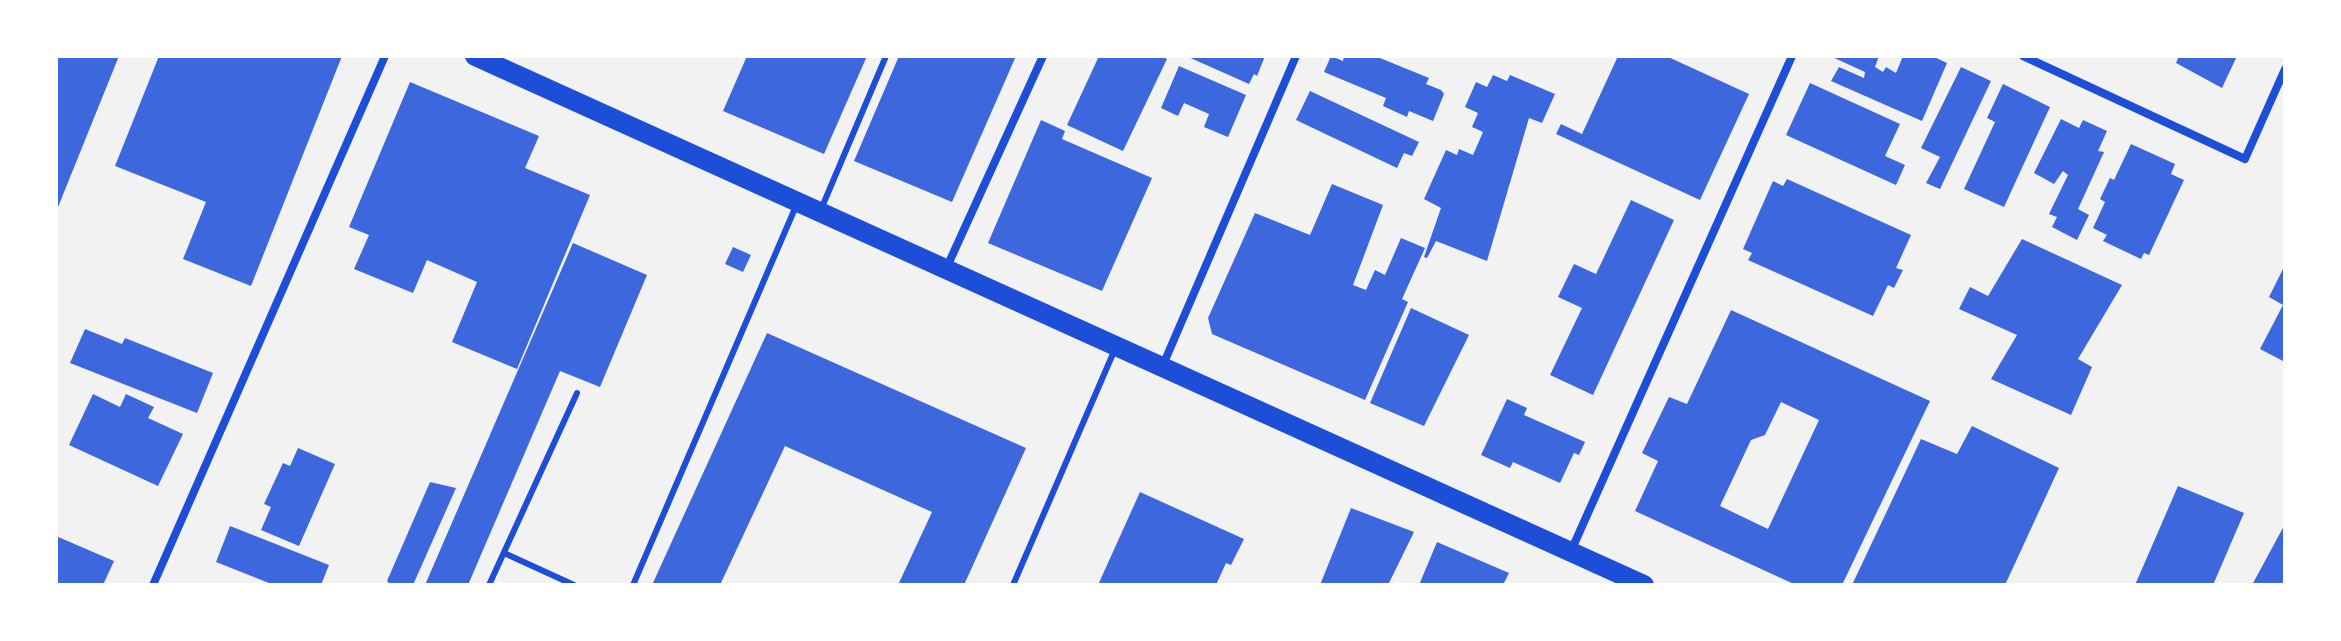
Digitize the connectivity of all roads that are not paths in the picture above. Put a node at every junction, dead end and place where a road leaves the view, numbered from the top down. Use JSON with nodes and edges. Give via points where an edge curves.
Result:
{"nodes":[{"id":1,"x":385,"y":56,"type":"edge"},
{"id":2,"x":475,"y":56,"type":"edge"},
{"id":3,"x":886,"y":56,"type":"edge"},
{"id":4,"x":1043,"y":56,"type":"edge"},
{"id":5,"x":1296,"y":56,"type":"edge"},
{"id":6,"x":1792,"y":56,"type":"edge"},
{"id":7,"x":2023,"y":56,"type":"edge"},
{"id":8,"x":2285,"y":69,"type":"edge"},
{"id":9,"x":798,"y":201,"type":"junction"},
{"id":10,"x":820,"y":211,"type":"junction"},
{"id":11,"x":946,"y":269,"type":"junction"},
{"id":12,"x":1117,"y":345,"type":"junction"},
{"id":13,"x":1162,"y":365,"type":"junction"},
{"id":14,"x":577,"y":393,"type":"dead end"},
{"id":15,"x":1571,"y":551,"type":"junction"},
{"id":16,"x":504,"y":553,"type":"junction"},
{"id":17,"x":153,"y":585,"type":"edge"},
{"id":18,"x":489,"y":585,"type":"edge"},
{"id":19,"x":574,"y":585,"type":"edge"},
{"id":20,"x":633,"y":585,"type":"edge"},
{"id":21,"x":1013,"y":585,"type":"edge"},
{"id":22,"x":1644,"y":585,"type":"edge"}],
"edges":[{"from":1,"to":17,"type":"street"},
{"from":2,"to":9,"type":"main road"},
{"from":3,"to":10,"type":"lane"},
{"from":4,"to":11,"type":"street"},
{"from":5,"to":13,"type":"street"},
{"from":6,"to":15,"type":"street"},
{"from":7,"to":8,"type":"street","via":[[2245,159]]},
{"from":9,"to":10,"type":"main road"},
{"from":9,"to":20,"type":"lane"},
{"from":10,"to":11,"type":"main road"},
{"from":11,"to":12,"type":"main road"},
{"from":12,"to":13,"type":"main road"},
{"from":12,"to":21,"type":"lane"},
{"from":13,"to":15,"type":"main road"},
{"from":14,"to":16,"type":"lane"},
{"from":15,"to":22,"type":"main road"},
{"from":16,"to":18,"type":"lane"},
{"from":16,"to":19,"type":"lane"}]}
